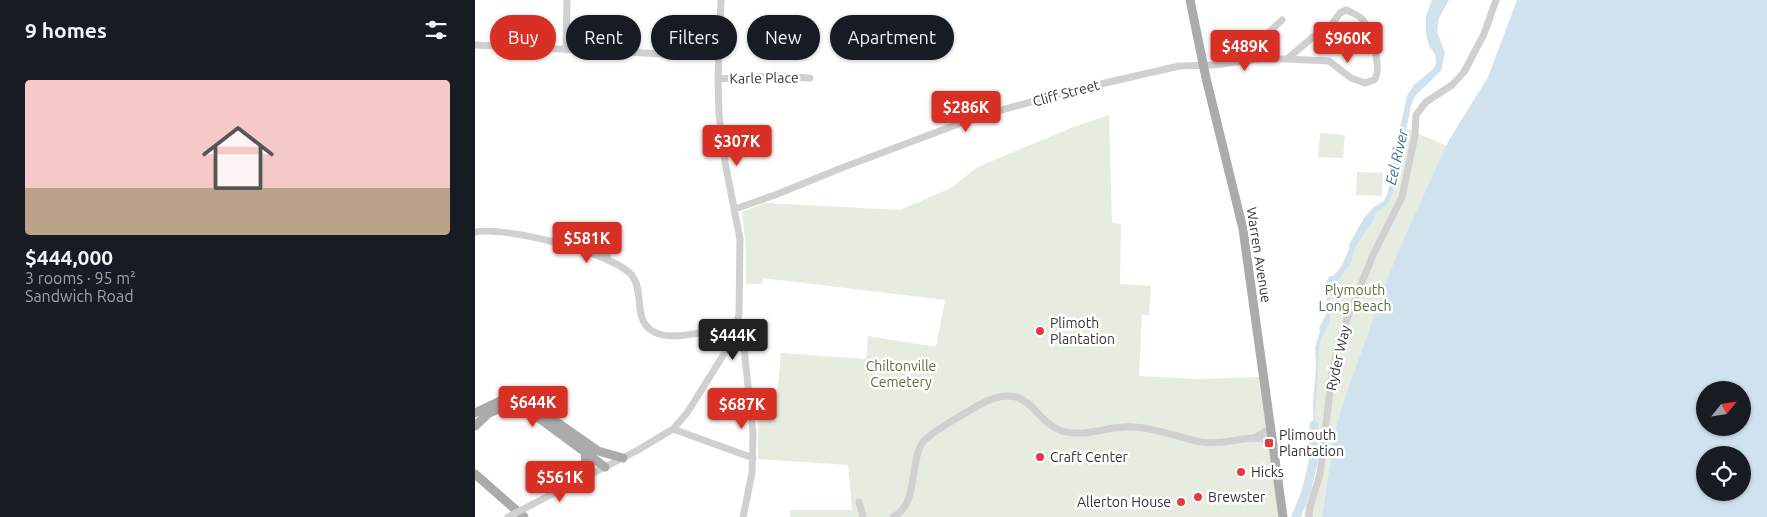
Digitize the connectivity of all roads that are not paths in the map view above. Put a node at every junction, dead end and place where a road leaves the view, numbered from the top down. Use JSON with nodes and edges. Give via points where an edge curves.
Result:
{"nodes":[{"id":1,"x":567,"y":0,"type":"edge"},
{"id":2,"x":721,"y":0,"type":"edge"},
{"id":3,"x":1190,"y":0,"type":"edge"},
{"id":4,"x":1497,"y":0,"type":"edge"},
{"id":5,"x":567,"y":15,"type":"edge"},
{"id":6,"x":720,"y":15,"type":"edge"},
{"id":7,"x":1282,"y":20,"type":"dead end"},
{"id":8,"x":475,"y":45,"type":"edge"},
{"id":9,"x":566,"y":50,"type":"edge"},
{"id":10,"x":1287,"y":59,"type":"junction"},
{"id":11,"x":719,"y":60,"type":"edge"},
{"id":12,"x":1223,"y":64,"type":"junction"},
{"id":13,"x":1203,"y":66,"type":"junction"},
{"id":14,"x":810,"y":78,"type":"dead end"},
{"id":15,"x":718,"y":79,"type":"junction"},
{"id":16,"x":735,"y":209,"type":"junction"},
{"id":17,"x":475,"y":232,"type":"edge"},
{"id":18,"x":575,"y":248,"type":"junction"},
{"id":19,"x":607,"y":260,"type":"junction"},
{"id":20,"x":737,"y":330,"type":"junction"},
{"id":21,"x":734,"y":338,"type":"junction"},
{"id":22,"x":475,"y":413,"type":"edge"},
{"id":23,"x":475,"y":426,"type":"edge"},
{"id":24,"x":673,"y":429,"type":"junction"},
{"id":25,"x":1272,"y":435,"type":"junction"},
{"id":26,"x":598,"y":451,"type":"junction"},
{"id":27,"x":585,"y":452,"type":"junction"},
{"id":28,"x":623,"y":458,"type":"junction"},
{"id":29,"x":753,"y":458,"type":"junction"},
{"id":30,"x":607,"y":466,"type":"junction"},
{"id":31,"x":476,"y":474,"type":"edge"},
{"id":32,"x":577,"y":482,"type":"junction"},
{"id":33,"x":859,"y":502,"type":"dead end"},
{"id":34,"x":895,"y":516,"type":"edge"},
{"id":35,"x":508,"y":517,"type":"edge"},
{"id":36,"x":524,"y":517,"type":"edge"},
{"id":37,"x":743,"y":517,"type":"edge"},
{"id":38,"x":863,"y":517,"type":"edge"},
{"id":39,"x":1283,"y":517,"type":"edge"},
{"id":40,"x":1309,"y":517,"type":"edge"}],
"edges":[{"from":1,"to":5,"type":"street"},
{"from":2,"to":6,"type":"street"},
{"from":3,"to":13,"type":"main road","name":"Warren Avenue"},
{"from":4,"to":40,"type":"street","name":"Ryder Way","via":[[1464,72],[1452,85],[1426,102],[1417,115],[1402,197],[1379,242],[1339,342],[1320,474]]},
{"from":7,"to":12,"type":"street","via":[[1249,50]]},
{"from":8,"to":9,"type":"street"},
{"from":10,"to":10,"type":"street","name":"Cliff Street","via":[[1346,10],[1359,16],[1367,26],[1377,57],[1378,74],[1372,82],[1361,82],[1344,74],[1329,61]]},
{"from":10,"to":12,"type":"street","name":"Cliff Street"},
{"from":11,"to":15,"type":"street"},
{"from":12,"to":13,"type":"street","name":"Cliff Street"},
{"from":13,"to":16,"type":"street","name":"Cliff Street","via":[[1156,70],[987,114]]},
{"from":13,"to":25,"type":"main road","name":"Warren Avenue","via":[[1243,228]]},
{"from":14,"to":15,"type":"street","name":"Karle Place"},
{"from":15,"to":16,"type":"street","via":[[723,145]]},
{"from":16,"to":20,"type":"street","via":[[741,254]]},
{"from":17,"to":18,"type":"street","via":[[513,232]]},
{"from":18,"to":19,"type":"street"},
{"from":18,"to":19,"type":"street","via":[[585,238],[599,238],[607,248]]},
{"from":19,"to":20,"type":"street","via":[[632,275],[643,321],[655,333],[675,335]]},
{"from":20,"to":21,"type":"street"},
{"from":21,"to":24,"type":"street","via":[[687,413]]},
{"from":21,"to":29,"type":"street","via":[[744,348]]},
{"from":22,"to":26,"type":"main road","via":[[500,401],[519,401],[539,409]]},
{"from":23,"to":27,"type":"main road","via":[[492,410],[516,406],[533,414]]},
{"from":24,"to":28,"type":"street"},
{"from":24,"to":29,"type":"street"},
{"from":25,"to":34,"type":"street","via":[[1266,431],[1255,438],[1212,443],[1136,427],[1069,432],[1053,426],[1027,401],[996,398],[927,438],[919,452],[908,500]]},
{"from":25,"to":39,"type":"main road","name":"Warren Avenue"},
{"from":26,"to":28,"type":"main road"},
{"from":26,"to":30,"type":"main road"},
{"from":27,"to":30,"type":"main road"},
{"from":27,"to":32,"type":"main road","via":[[586,465]]},
{"from":28,"to":30,"type":"street"},
{"from":29,"to":37,"type":"street"},
{"from":30,"to":32,"type":"street"},
{"from":31,"to":36,"type":"main road"},
{"from":32,"to":35,"type":"street","bridge":true},
{"from":33,"to":38,"type":"street"}]}
